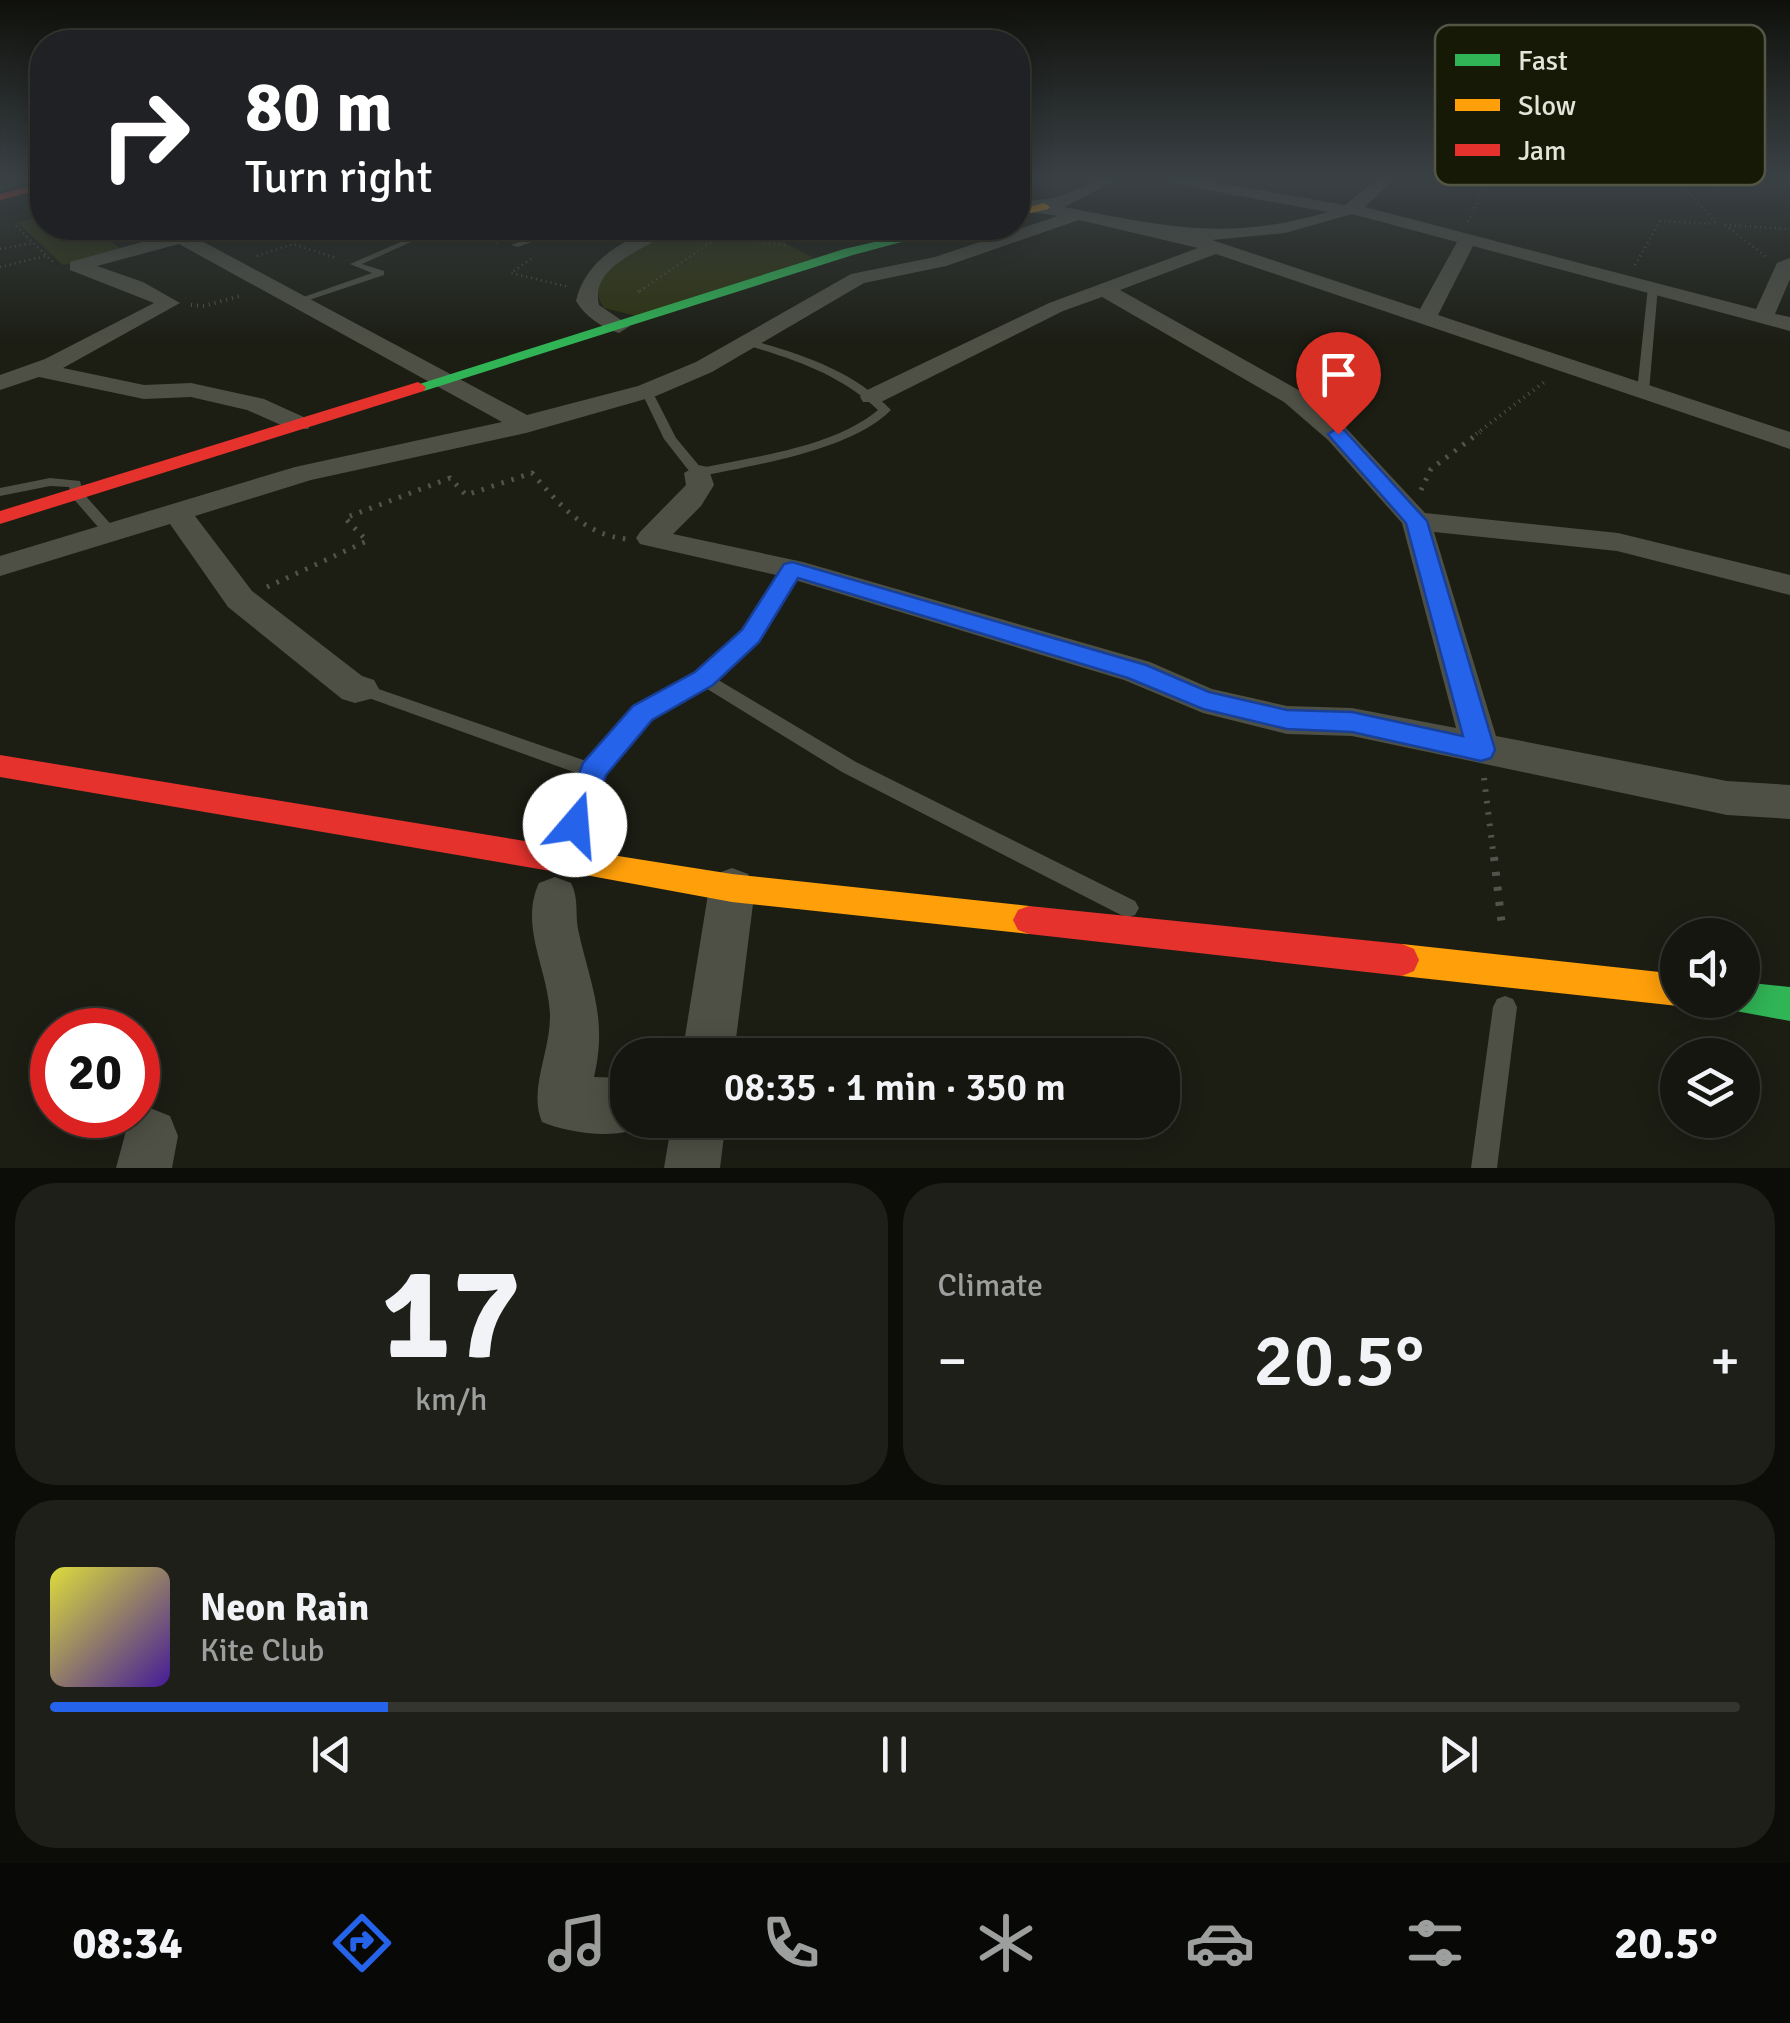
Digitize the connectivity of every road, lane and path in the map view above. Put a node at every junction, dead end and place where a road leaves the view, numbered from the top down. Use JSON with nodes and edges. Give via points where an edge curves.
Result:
{"nodes":[{"id":1,"x":1173,"y":234,"type":"edge"},
{"id":2,"x":1199,"y":234,"type":"edge"},
{"id":3,"x":1447,"y":234,"type":"edge"},
{"id":4,"x":1467,"y":234,"type":"edge"},
{"id":5,"x":1653,"y":234,"type":"edge"},
{"id":6,"x":1736,"y":234,"type":"edge"},
{"id":7,"x":1180,"y":235,"type":"junction"},
{"id":8,"x":1465,"y":238,"type":"junction"},
{"id":9,"x":30,"y":240,"type":"edge"},
{"id":10,"x":168,"y":240,"type":"edge"},
{"id":11,"x":184,"y":240,"type":"edge"},
{"id":12,"x":410,"y":240,"type":"edge"},
{"id":13,"x":529,"y":240,"type":"edge"},
{"id":14,"x":647,"y":240,"type":"edge"},
{"id":15,"x":716,"y":240,"type":"edge"},
{"id":16,"x":766,"y":240,"type":"edge"},
{"id":17,"x":901,"y":240,"type":"edge"},
{"id":18,"x":1002,"y":240,"type":"edge"},
{"id":19,"x":33,"y":243,"type":"junction"},
{"id":20,"x":514,"y":245,"type":"dead end"},
{"id":21,"x":1212,"y":248,"type":"junction"},
{"id":22,"x":0,"y":249,"type":"edge"},
{"id":23,"x":46,"y":256,"type":"junction"},
{"id":24,"x":820,"y":261,"type":"junction"},
{"id":25,"x":1787,"y":263,"type":"joint"},
{"id":26,"x":235,"y":264,"type":"junction"},
{"id":27,"x":354,"y":264,"type":"junction"},
{"id":28,"x":77,"y":266,"type":"junction"},
{"id":29,"x":0,"y":267,"type":"edge"},
{"id":30,"x":1626,"y":280,"type":"junction"},
{"id":31,"x":275,"y":286,"type":"junction"},
{"id":32,"x":1652,"y":287,"type":"junction"},
{"id":33,"x":1103,"y":289,"type":"junction"},
{"id":34,"x":300,"y":300,"type":"junction"},
{"id":35,"x":170,"y":303,"type":"junction"},
{"id":36,"x":1763,"y":317,"type":"junction"},
{"id":37,"x":1425,"y":319,"type":"junction"},
{"id":38,"x":612,"y":320,"type":"junction"},
{"id":39,"x":1790,"y":324,"type":"edge"},
{"id":40,"x":747,"y":342,"type":"junction"},
{"id":41,"x":1566,"y":366,"type":"junction"},
{"id":42,"x":38,"y":370,"type":"junction"},
{"id":43,"x":448,"y":380,"type":"junction"},
{"id":44,"x":0,"y":383,"type":"edge"},
{"id":45,"x":647,"y":391,"type":"junction"},
{"id":46,"x":1643,"y":391,"type":"junction"},
{"id":47,"x":872,"y":396,"type":"junction"},
{"id":48,"x":300,"y":424,"type":"junction"},
{"id":49,"x":526,"y":425,"type":"junction"},
{"id":50,"x":1790,"y":441,"type":"edge"},
{"id":51,"x":698,"y":473,"type":"junction"},
{"id":52,"x":0,"y":492,"type":"edge"},
{"id":53,"x":77,"y":494,"type":"junction"},
{"id":54,"x":176,"y":511,"type":"junction"},
{"id":55,"x":0,"y":518,"type":"edge"},
{"id":56,"x":1413,"y":518,"type":"junction"},
{"id":57,"x":110,"y":532,"type":"junction"},
{"id":58,"x":651,"y":538,"type":"junction"},
{"id":59,"x":0,"y":566,"type":"edge"},
{"id":60,"x":792,"y":569,"type":"junction"},
{"id":61,"x":1790,"y":585,"type":"edge"},
{"id":62,"x":240,"y":599,"type":"junction"},
{"id":63,"x":704,"y":678,"type":"junction"},
{"id":64,"x":360,"y":688,"type":"joint"},
{"id":65,"x":1481,"y":750,"type":"junction"},
{"id":66,"x":0,"y":766,"type":"edge"},
{"id":67,"x":593,"y":771,"type":"junction"},
{"id":68,"x":1790,"y":802,"type":"edge"},
{"id":69,"x":575,"y":825,"type":"dead end"},
{"id":70,"x":732,"y":888,"type":"junction"},
{"id":71,"x":555,"y":897,"type":"dead end"},
{"id":72,"x":1180,"y":935,"type":"junction"},
{"id":73,"x":1507,"y":970,"type":"junction"},
{"id":74,"x":1660,"y":988,"type":"edge"},
{"id":75,"x":1760,"y":1000,"type":"edge"},
{"id":76,"x":1790,"y":1004,"type":"edge"},
{"id":77,"x":1505,"y":1008,"type":"dead end"},
{"id":78,"x":710,"y":1038,"type":"edge"},
{"id":79,"x":610,"y":1104,"type":"edge"},
{"id":80,"x":696,"y":1138,"type":"edge"},
{"id":81,"x":692,"y":1168,"type":"edge"},
{"id":82,"x":1484,"y":1168,"type":"edge"}],
"edges":[{"from":1,"to":7,"type":"street"},
{"from":2,"to":7,"type":"street"},
{"from":3,"to":8,"type":"street"},
{"from":4,"to":8,"type":"path"},
{"from":5,"to":30,"type":"path"},
{"from":6,"to":25,"type":"path","via":[[1766,258]]},
{"from":7,"to":21,"type":"street"},
{"from":8,"to":30,"type":"street"},
{"from":8,"to":37,"type":"street"},
{"from":9,"to":19,"type":"path"},
{"from":10,"to":28,"type":"street"},
{"from":11,"to":26,"type":"street"},
{"from":12,"to":27,"type":"lane"},
{"from":13,"to":20,"type":"lane"},
{"from":14,"to":38,"type":"street","via":[[608,262],[587,288],[591,309]]},
{"from":15,"to":38,"type":"path"},
{"from":16,"to":24,"type":"path"},
{"from":17,"to":24,"type":"street"},
{"from":18,"to":40,"type":"street","via":[[858,278]]},
{"from":19,"to":22,"type":"path"},
{"from":19,"to":23,"type":"path"},
{"from":21,"to":33,"type":"street"},
{"from":21,"to":37,"type":"street"},
{"from":23,"to":28,"type":"path","via":[[60,267]]},
{"from":23,"to":29,"type":"path"},
{"from":24,"to":38,"type":"street"},
{"from":25,"to":36,"type":"street"},
{"from":26,"to":27,"type":"path","via":[[292,244]]},
{"from":26,"to":31,"type":"street"},
{"from":27,"to":34,"type":"lane","via":[[381,273]]},
{"from":28,"to":35,"type":"street"},
{"from":30,"to":32,"type":"street"},
{"from":31,"to":34,"type":"street"},
{"from":31,"to":35,"type":"path","via":[[204,306]]},
{"from":32,"to":36,"type":"street"},
{"from":32,"to":46,"type":"lane"},
{"from":33,"to":47,"type":"street"},
{"from":33,"to":56,"type":"street","via":[[1293,397],[1338,434]]},
{"from":34,"to":43,"type":"street"},
{"from":35,"to":42,"type":"street"},
{"from":36,"to":39,"type":"street"},
{"from":37,"to":41,"type":"street"},
{"from":38,"to":43,"type":"street"},
{"from":40,"to":45,"type":"street"},
{"from":40,"to":47,"type":"lane","via":[[830,369]]},
{"from":41,"to":46,"type":"street"},
{"from":41,"to":56,"type":"path","via":[[1431,469]]},
{"from":42,"to":44,"type":"street"},
{"from":42,"to":48,"type":"street","via":[[144,392],[192,390],[255,404]]},
{"from":43,"to":48,"type":"street"},
{"from":43,"to":49,"type":"street"},
{"from":45,"to":49,"type":"street"},
{"from":45,"to":51,"type":"lane","via":[[670,439]]},
{"from":46,"to":50,"type":"street"},
{"from":47,"to":51,"type":"lane","via":[[885,410],[880,417],[840,436]]},
{"from":48,"to":53,"type":"street"},
{"from":49,"to":54,"type":"street","via":[[305,472]]},
{"from":51,"to":58,"type":"street","via":[[691,500]]},
{"from":52,"to":53,"type":"lane","via":[[50,482],[75,484]]},
{"from":53,"to":55,"type":"street"},
{"from":53,"to":57,"type":"lane"},
{"from":54,"to":57,"type":"street"},
{"from":54,"to":62,"type":"street"},
{"from":56,"to":61,"type":"street","via":[[1618,542]]},
{"from":56,"to":65,"type":"street"},
{"from":57,"to":59,"type":"street"},
{"from":58,"to":60,"type":"street"},
{"from":58,"to":62,"type":"path","via":[[609,540],[559,504],[532,473],[466,495],[450,478],[345,518],[367,541]]},
{"from":60,"to":63,"type":"lane","via":[[750,636]]},
{"from":60,"to":65,"type":"street","via":[[1137,671],[1203,700]]},
{"from":62,"to":64,"type":"street"},
{"from":63,"to":67,"type":"lane","via":[[642,713]]},
{"from":63,"to":72,"type":"lane","via":[[849,767]]},
{"from":64,"to":67,"type":"lane"},
{"from":65,"to":68,"type":"street","via":[[1726,798]]},
{"from":65,"to":73,"type":"path"},
{"from":66,"to":70,"type":"street"},
{"from":67,"to":69,"type":"lane"},
{"from":70,"to":72,"type":"street"},
{"from":70,"to":78,"type":"street"},
{"from":71,"to":79,"type":"street","via":[[551,920],[569,974],[578,1046],[561,1103]]},
{"from":72,"to":73,"type":"street"},
{"from":73,"to":74,"type":"street"},
{"from":75,"to":76,"type":"street"},
{"from":77,"to":82,"type":"lane"},
{"from":80,"to":81,"type":"street"}]}
